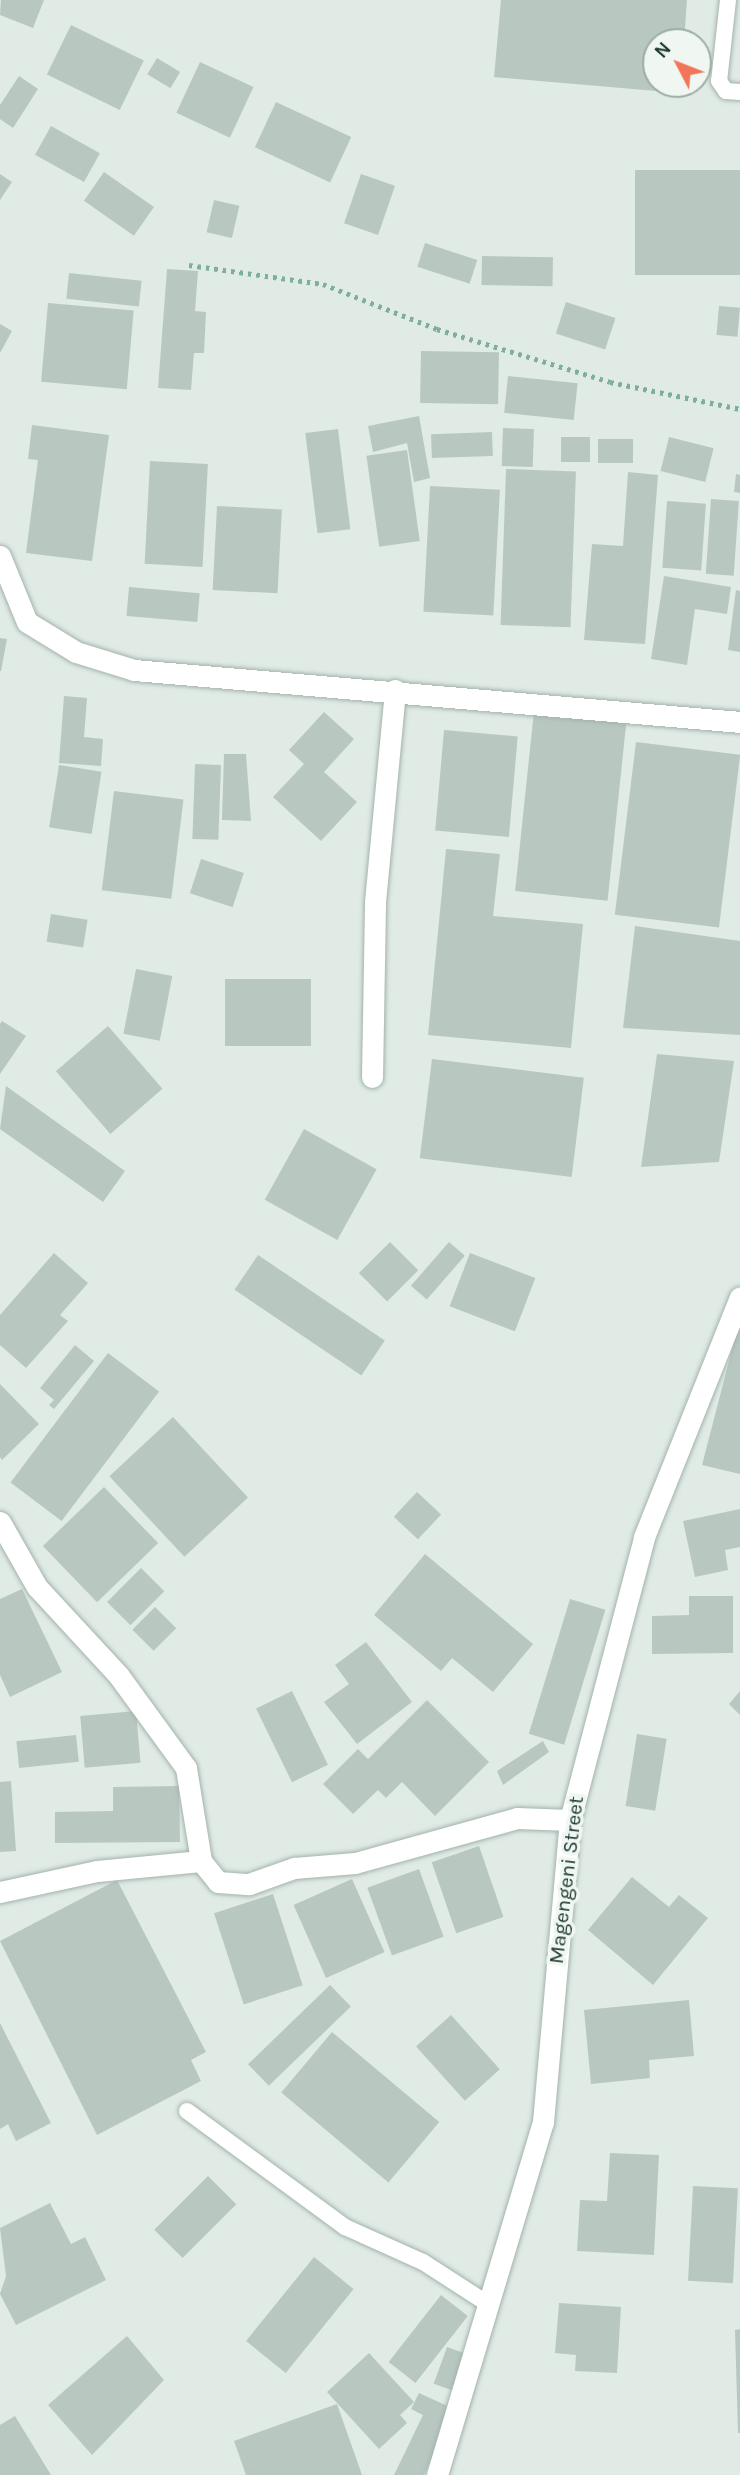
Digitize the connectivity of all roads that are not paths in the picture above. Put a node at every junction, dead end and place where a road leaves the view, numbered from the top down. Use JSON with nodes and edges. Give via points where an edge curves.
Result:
{"nodes":[{"id":1,"x":728,"y":0,"type":"edge"},
{"id":2,"x":740,"y":92,"type":"edge"},
{"id":3,"x":0,"y":556,"type":"edge"},
{"id":4,"x":395,"y":690,"type":"junction"},
{"id":5,"x":740,"y":722,"type":"edge"},
{"id":6,"x":372,"y":1077,"type":"dead end"},
{"id":7,"x":740,"y":1297,"type":"edge"},
{"id":8,"x":0,"y":1522,"type":"edge"},
{"id":9,"x":570,"y":1820,"type":"junction"},
{"id":10,"x":201,"y":1861,"type":"junction"},
{"id":11,"x":0,"y":1892,"type":"edge"},
{"id":12,"x":187,"y":2111,"type":"dead end"},
{"id":13,"x":488,"y":2304,"type":"junction"},
{"id":14,"x":436,"y":2475,"type":"edge"}],
"edges":[{"from":1,"to":2,"type":"lane","via":[[719,82],[726,91]]},
{"from":3,"to":4,"type":"street","via":[[27,622],[76,652],[134,670]]},
{"from":4,"to":5,"type":"street"},
{"from":4,"to":6,"type":"street","via":[[375,902]]},
{"from":7,"to":9,"type":"street","name":"Magengeni Street","via":[[644,1537]]},
{"from":8,"to":10,"type":"street","via":[[37,1587],[119,1676],[186,1768]]},
{"from":9,"to":10,"type":"street","via":[[517,1818],[355,1863],[294,1868],[249,1884],[218,1882]]},
{"from":9,"to":13,"type":"street","name":"Magengeni Street","via":[[543,2122]]},
{"from":10,"to":11,"type":"street","via":[[97,1871]]},
{"from":12,"to":13,"type":"lane","via":[[345,2227],[423,2262]]},
{"from":13,"to":14,"type":"street","name":"Magengeni Street"}]}
